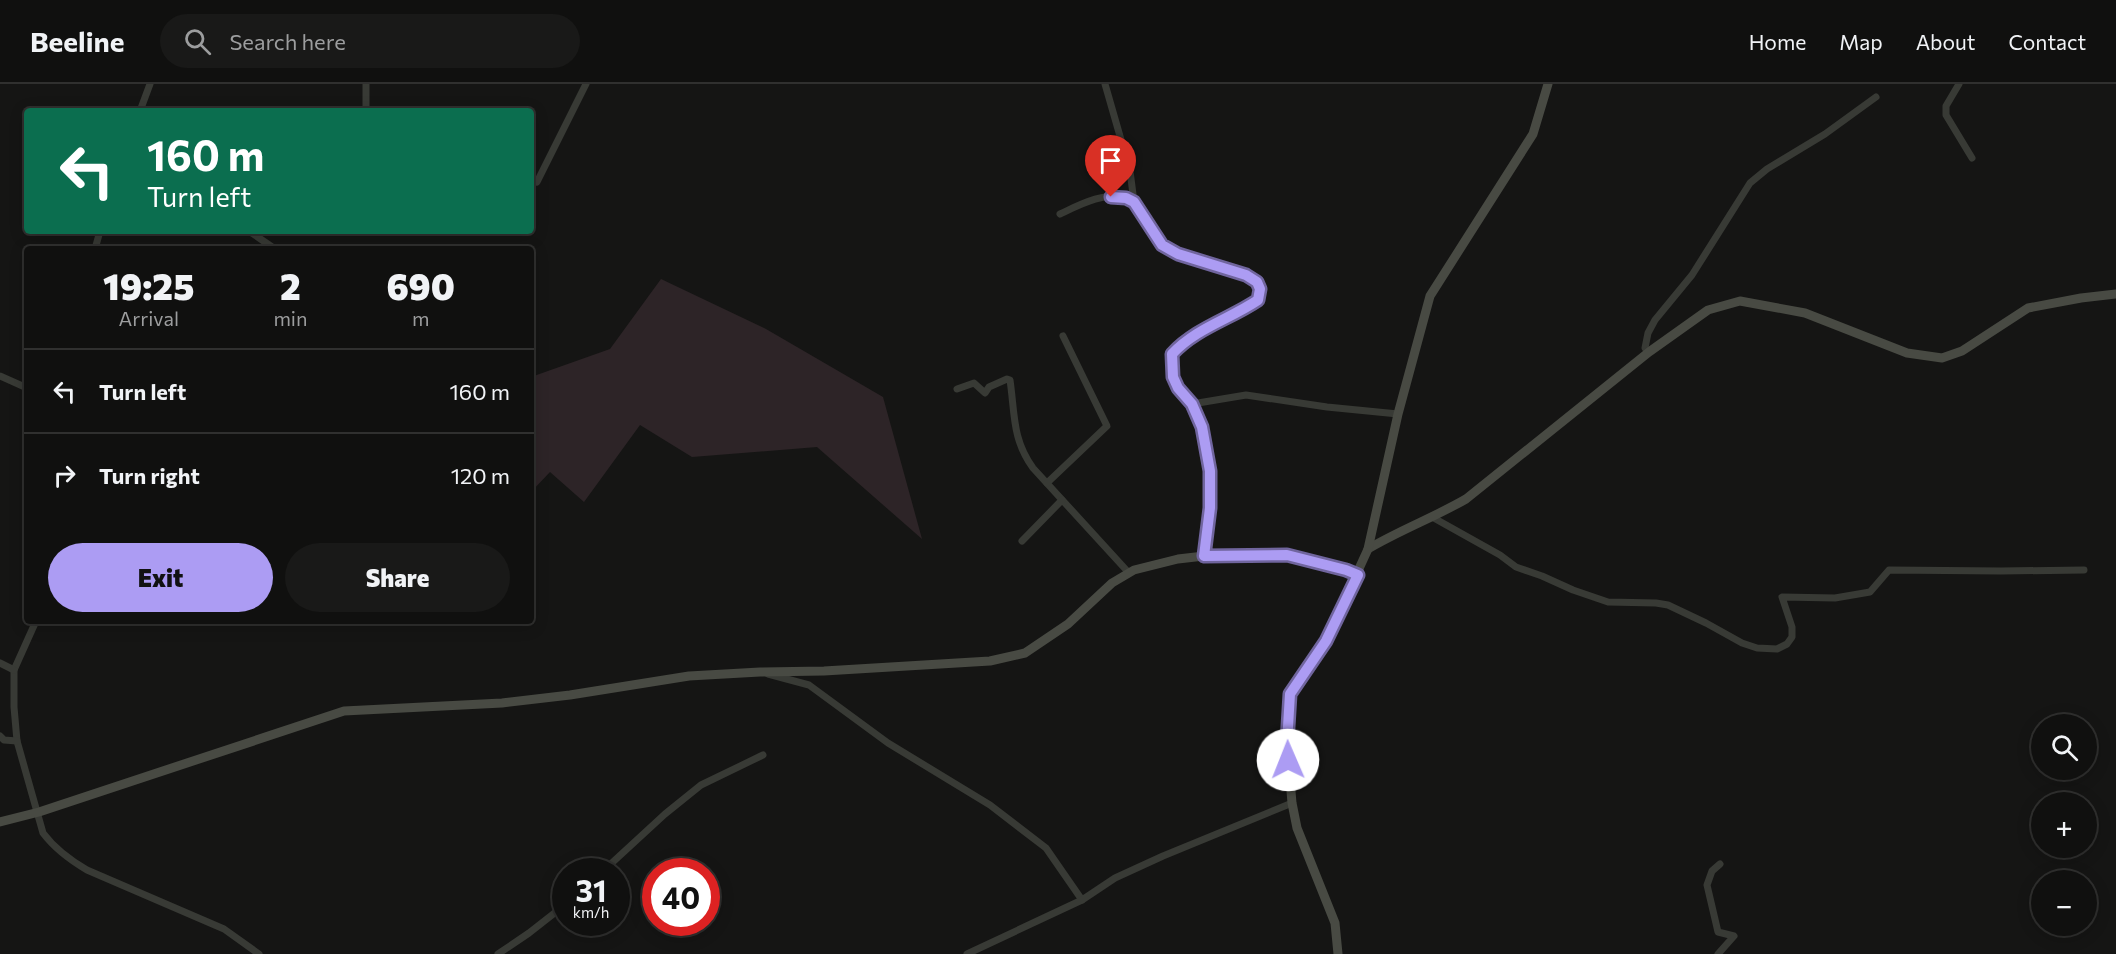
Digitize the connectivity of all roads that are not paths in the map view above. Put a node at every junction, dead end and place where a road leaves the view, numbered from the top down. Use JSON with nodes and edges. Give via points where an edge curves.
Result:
{"nodes":[{"id":1,"x":150,"y":84,"type":"edge"},
{"id":2,"x":366,"y":84,"type":"edge"},
{"id":3,"x":586,"y":84,"type":"edge"},
{"id":4,"x":1105,"y":84,"type":"edge"},
{"id":5,"x":1548,"y":84,"type":"edge"},
{"id":6,"x":1959,"y":84,"type":"edge"},
{"id":7,"x":1876,"y":97,"type":"dead end"},
{"id":8,"x":141,"y":108,"type":"edge"},
{"id":9,"x":366,"y":108,"type":"edge"},
{"id":10,"x":1972,"y":158,"type":"dead end"},
{"id":11,"x":537,"y":182,"type":"dead end"},
{"id":12,"x":1134,"y":202,"type":"junction"},
{"id":13,"x":1060,"y":214,"type":"dead end"},
{"id":14,"x":253,"y":234,"type":"edge"},
{"id":15,"x":271,"y":246,"type":"edge"},
{"id":16,"x":2116,"y":294,"type":"edge"},
{"id":17,"x":1063,"y":336,"type":"dead end"},
{"id":18,"x":1649,"y":352,"type":"junction"},
{"id":19,"x":0,"y":376,"type":"edge"},
{"id":20,"x":24,"y":387,"type":"edge"},
{"id":21,"x":957,"y":389,"type":"dead end"},
{"id":22,"x":1192,"y":404,"type":"junction"},
{"id":23,"x":1398,"y":414,"type":"junction"},
{"id":24,"x":1047,"y":483,"type":"junction"},
{"id":25,"x":1062,"y":500,"type":"junction"},
{"id":26,"x":1432,"y":517,"type":"junction"},
{"id":27,"x":1022,"y":541,"type":"dead end"},
{"id":28,"x":1368,"y":549,"type":"junction"},
{"id":29,"x":1204,"y":556,"type":"junction"},
{"id":30,"x":2084,"y":570,"type":"dead end"},
{"id":31,"x":1129,"y":573,"type":"junction"},
{"id":32,"x":1358,"y":575,"type":"junction"},
{"id":33,"x":35,"y":624,"type":"edge"},
{"id":34,"x":0,"y":663,"type":"edge"},
{"id":35,"x":14,"y":670,"type":"junction"},
{"id":36,"x":760,"y":672,"type":"junction"},
{"id":37,"x":0,"y":736,"type":"edge"},
{"id":38,"x":17,"y":741,"type":"junction"},
{"id":39,"x":763,"y":755,"type":"dead end"},
{"id":40,"x":1292,"y":803,"type":"junction"},
{"id":41,"x":39,"y":812,"type":"junction"},
{"id":42,"x":0,"y":822,"type":"edge"},
{"id":43,"x":617,"y":858,"type":"edge"},
{"id":44,"x":1720,"y":864,"type":"dead end"},
{"id":45,"x":1082,"y":900,"type":"junction"},
{"id":46,"x":552,"y":915,"type":"edge"},
{"id":47,"x":259,"y":954,"type":"edge"},
{"id":48,"x":498,"y":954,"type":"edge"},
{"id":49,"x":967,"y":954,"type":"edge"},
{"id":50,"x":1338,"y":954,"type":"edge"},
{"id":51,"x":1718,"y":954,"type":"edge"}],
"edges":[{"from":1,"to":8,"type":"street"},
{"from":2,"to":9,"type":"street"},
{"from":3,"to":11,"type":"street"},
{"from":4,"to":12,"type":"street","via":[[1130,171]]},
{"from":5,"to":23,"type":"street","via":[[1533,134],[1430,296]]},
{"from":6,"to":10,"type":"street","via":[[1946,106],[1946,115]]},
{"from":7,"to":18,"type":"street","via":[[1750,183],[1692,275],[1655,320],[1645,348]]},
{"from":12,"to":13,"type":"street","via":[[1126,198],[1087,201]]},
{"from":12,"to":22,"type":"street","via":[[1162,245],[1178,254],[1246,275],[1260,289],[1258,300],[1202,329],[1172,354],[1173,377]]},
{"from":14,"to":15,"type":"street"},
{"from":16,"to":18,"type":"street","via":[[2028,308],[1962,351],[1942,358],[1907,353],[1805,313],[1740,301],[1708,310]]},
{"from":17,"to":24,"type":"street","via":[[1107,426]]},
{"from":18,"to":26,"type":"street","via":[[1466,499]]},
{"from":19,"to":20,"type":"street"},
{"from":21,"to":24,"type":"street","via":[[974,383],[985,393],[989,387],[1010,380],[1022,454]]},
{"from":22,"to":23,"type":"street","via":[[1246,395]]},
{"from":22,"to":29,"type":"street","via":[[1202,427],[1210,471]]},
{"from":23,"to":28,"type":"street"},
{"from":24,"to":25,"type":"street"},
{"from":25,"to":27,"type":"street"},
{"from":25,"to":31,"type":"street"},
{"from":26,"to":28,"type":"street"},
{"from":26,"to":30,"type":"street","via":[[1516,567],[1573,590],[1608,602],[1668,605],[1757,648],[1777,649],[1792,637],[1782,597],[1834,598],[1870,591],[1889,570]]},
{"from":28,"to":32,"type":"street"},
{"from":29,"to":31,"type":"street"},
{"from":29,"to":32,"type":"street","via":[[1287,555]]},
{"from":31,"to":36,"type":"street","via":[[1112,583],[1068,624],[1025,653],[990,660]]},
{"from":32,"to":40,"type":"street","via":[[1326,641],[1290,694],[1287,743]]},
{"from":33,"to":35,"type":"street"},
{"from":34,"to":35,"type":"street"},
{"from":35,"to":38,"type":"street"},
{"from":36,"to":41,"type":"street","via":[[689,676],[502,703],[344,711]]},
{"from":36,"to":45,"type":"street","via":[[809,685],[888,743],[990,805],[1046,848]]},
{"from":37,"to":38,"type":"street"},
{"from":38,"to":41,"type":"street"},
{"from":39,"to":43,"type":"street","via":[[701,785]]},
{"from":40,"to":45,"type":"street","via":[[1134,869]]},
{"from":40,"to":50,"type":"street","via":[[1297,828],[1335,923]]},
{"from":41,"to":42,"type":"street"},
{"from":41,"to":47,"type":"street","via":[[43,833],[70,860],[224,929]]},
{"from":44,"to":51,"type":"street","via":[[1712,871],[1707,885],[1718,932],[1734,936]]},
{"from":45,"to":49,"type":"street"},
{"from":46,"to":48,"type":"street"}]}
